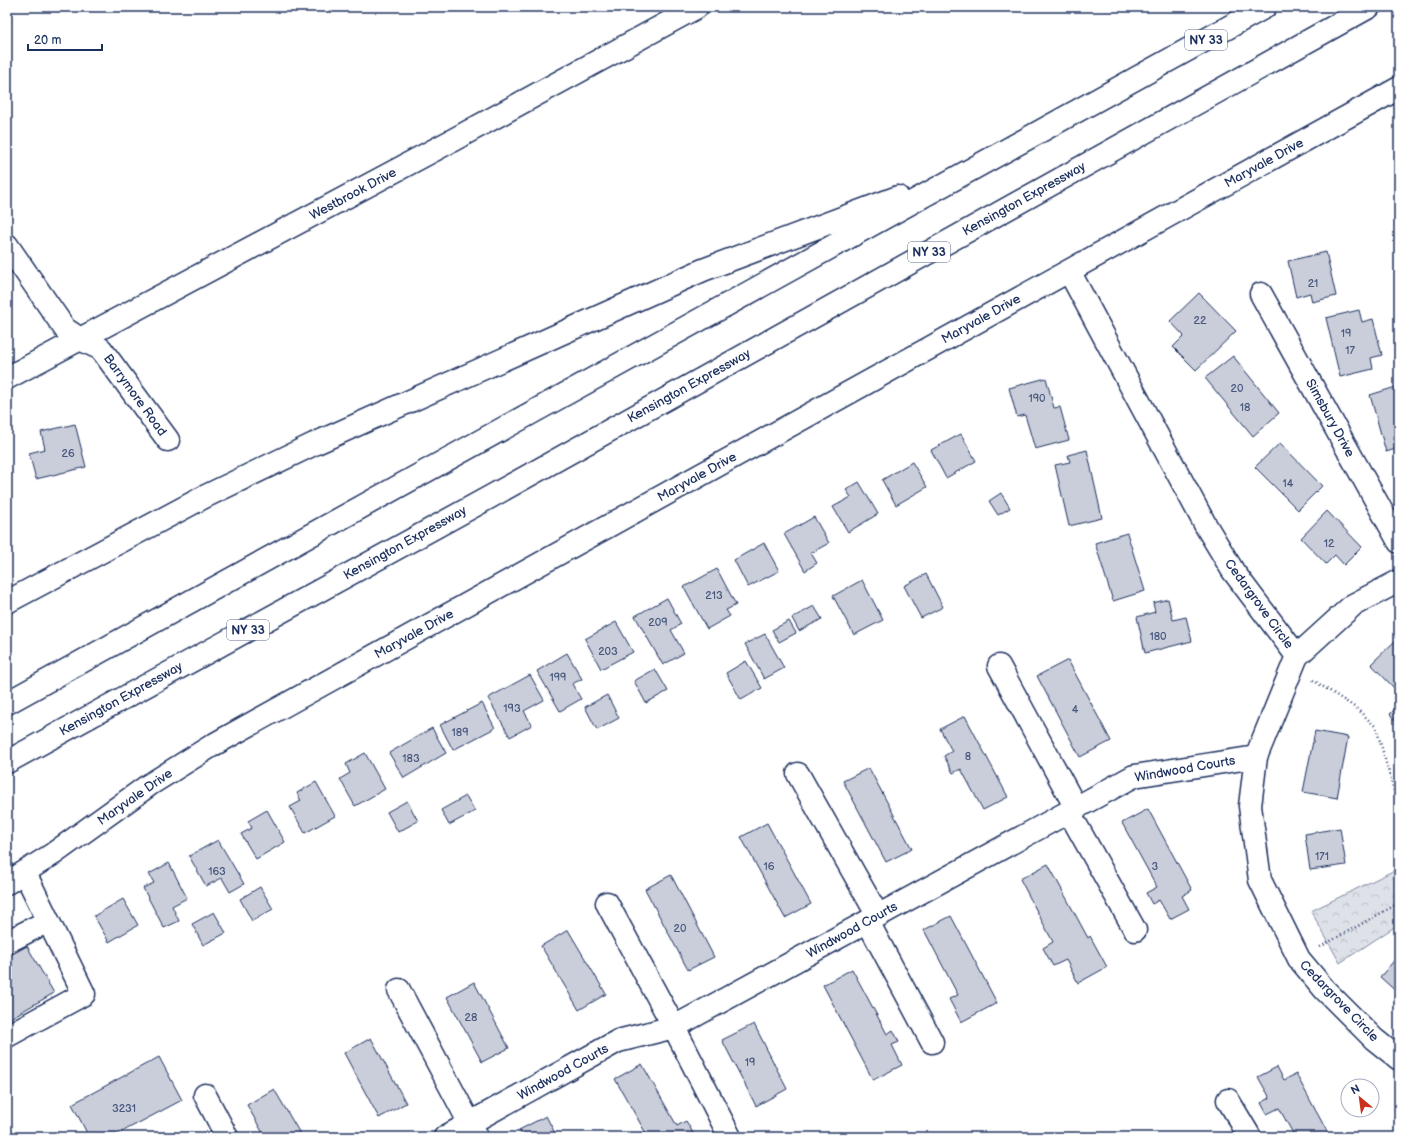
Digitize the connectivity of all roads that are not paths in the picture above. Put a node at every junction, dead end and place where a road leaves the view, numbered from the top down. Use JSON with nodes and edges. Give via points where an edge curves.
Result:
{"nodes":[{"id":1,"x":697,"y":7,"type":"edge"},
{"id":2,"x":1265,"y":7,"type":"edge"},
{"id":3,"x":1369,"y":7,"type":"edge"},
{"id":4,"x":1399,"y":88,"type":"edge"},
{"id":5,"x":969,"y":170,"type":"junction"},
{"id":6,"x":7,"y":245,"type":"edge"},
{"id":7,"x":1069,"y":271,"type":"junction"},
{"id":8,"x":1261,"y":294,"type":"dead end"},
{"id":9,"x":80,"y":339,"type":"junction"},
{"id":10,"x":7,"y":378,"type":"edge"},
{"id":11,"x":168,"y":440,"type":"dead end"},
{"id":12,"x":1399,"y":542,"type":"edge"},
{"id":13,"x":1399,"y":581,"type":"edge"},
{"id":14,"x":7,"y":602,"type":"edge"},
{"id":15,"x":1295,"y":661,"type":"junction"},
{"id":16,"x":999,"y":666,"type":"dead end"},
{"id":17,"x":7,"y":703,"type":"edge"},
{"id":18,"x":1256,"y":757,"type":"junction"},
{"id":19,"x":7,"y":762,"type":"edge"},
{"id":20,"x":798,"y":774,"type":"dead end"},
{"id":21,"x":1073,"y":810,"type":"junction"},
{"id":22,"x":16,"y":878,"type":"edge"},
{"id":23,"x":607,"y":903,"type":"dead end"},
{"id":24,"x":873,"y":919,"type":"junction"},
{"id":25,"x":48,"y":920,"type":"junction"},
{"id":26,"x":1135,"y":930,"type":"dead end"},
{"id":27,"x":7,"y":942,"type":"edge"},
{"id":28,"x":399,"y":990,"type":"dead end"},
{"id":29,"x":674,"y":1027,"type":"junction"},
{"id":30,"x":7,"y":1036,"type":"edge"},
{"id":31,"x":932,"y":1042,"type":"dead end"},
{"id":32,"x":1399,"y":1059,"type":"edge"},
{"id":33,"x":205,"y":1095,"type":"dead end"},
{"id":34,"x":1228,"y":1100,"type":"dead end"},
{"id":35,"x":474,"y":1130,"type":"edge"},
{"id":36,"x":227,"y":1137,"type":"edge"},
{"id":37,"x":445,"y":1137,"type":"edge"},
{"id":38,"x":730,"y":1137,"type":"edge"},
{"id":39,"x":1250,"y":1137,"type":"edge"}],
"edges":[{"from":1,"to":9,"type":"main road","name":"Westbrook Drive"},
{"from":2,"to":5,"type":"main road","number":"NY 33"},
{"from":3,"to":19,"type":"main road","name":"Kensington Expressway","number":"NY 33","via":[[510,486]]},
{"from":4,"to":7,"type":"main road","name":"Maryvale Drive"},
{"from":5,"to":14,"type":"main road","via":[[703,270],[381,413],[206,496]]},
{"from":5,"to":17,"type":"main road","number":"NY 33"},
{"from":6,"to":9,"type":"main road","name":"Barrymore Road","via":[[65,329]]},
{"from":7,"to":15,"type":"main road","name":"Cedargrove Circle","via":[[1233,571]]},
{"from":7,"to":22,"type":"main road","name":"Maryvale Drive","via":[[213,745],[149,785]]},
{"from":8,"to":12,"type":"main road","name":"Simsbury Drive"},
{"from":9,"to":10,"type":"main road","name":"Westbrook Drive"},
{"from":9,"to":11,"type":"main road","name":"Barrymore Road","via":[[101,349]]},
{"from":13,"to":15,"type":"main road","via":[[1354,605]]},
{"from":15,"to":18,"type":"main road","name":"Cedargrove Circle"},
{"from":16,"to":21,"type":"main road"},
{"from":18,"to":21,"type":"main road","name":"Windwood Courts","via":[[1134,776]]},
{"from":18,"to":32,"type":"main road","name":"Cedargrove Circle","via":[[1250,806],[1260,880],[1275,913],[1299,959],[1325,990],[1368,1033]]},
{"from":20,"to":24,"type":"main road"},
{"from":21,"to":24,"type":"main road","name":"Windwood Courts"},
{"from":21,"to":26,"type":"main road"},
{"from":22,"to":25,"type":"main road"},
{"from":23,"to":29,"type":"main road"},
{"from":24,"to":29,"type":"main road","name":"Windwood Courts"},
{"from":24,"to":31,"type":"main road"},
{"from":25,"to":27,"type":"main road"},
{"from":25,"to":30,"type":"main road","via":[[84,994]]},
{"from":28,"to":35,"type":"main road"},
{"from":29,"to":35,"type":"main road","name":"Windwood Courts","via":[[618,1041]]},
{"from":29,"to":38,"type":"main road"},
{"from":33,"to":36,"type":"main road"},
{"from":34,"to":39,"type":"main road"},
{"from":35,"to":37,"type":"main road","name":"Windwood Courts"}]}
